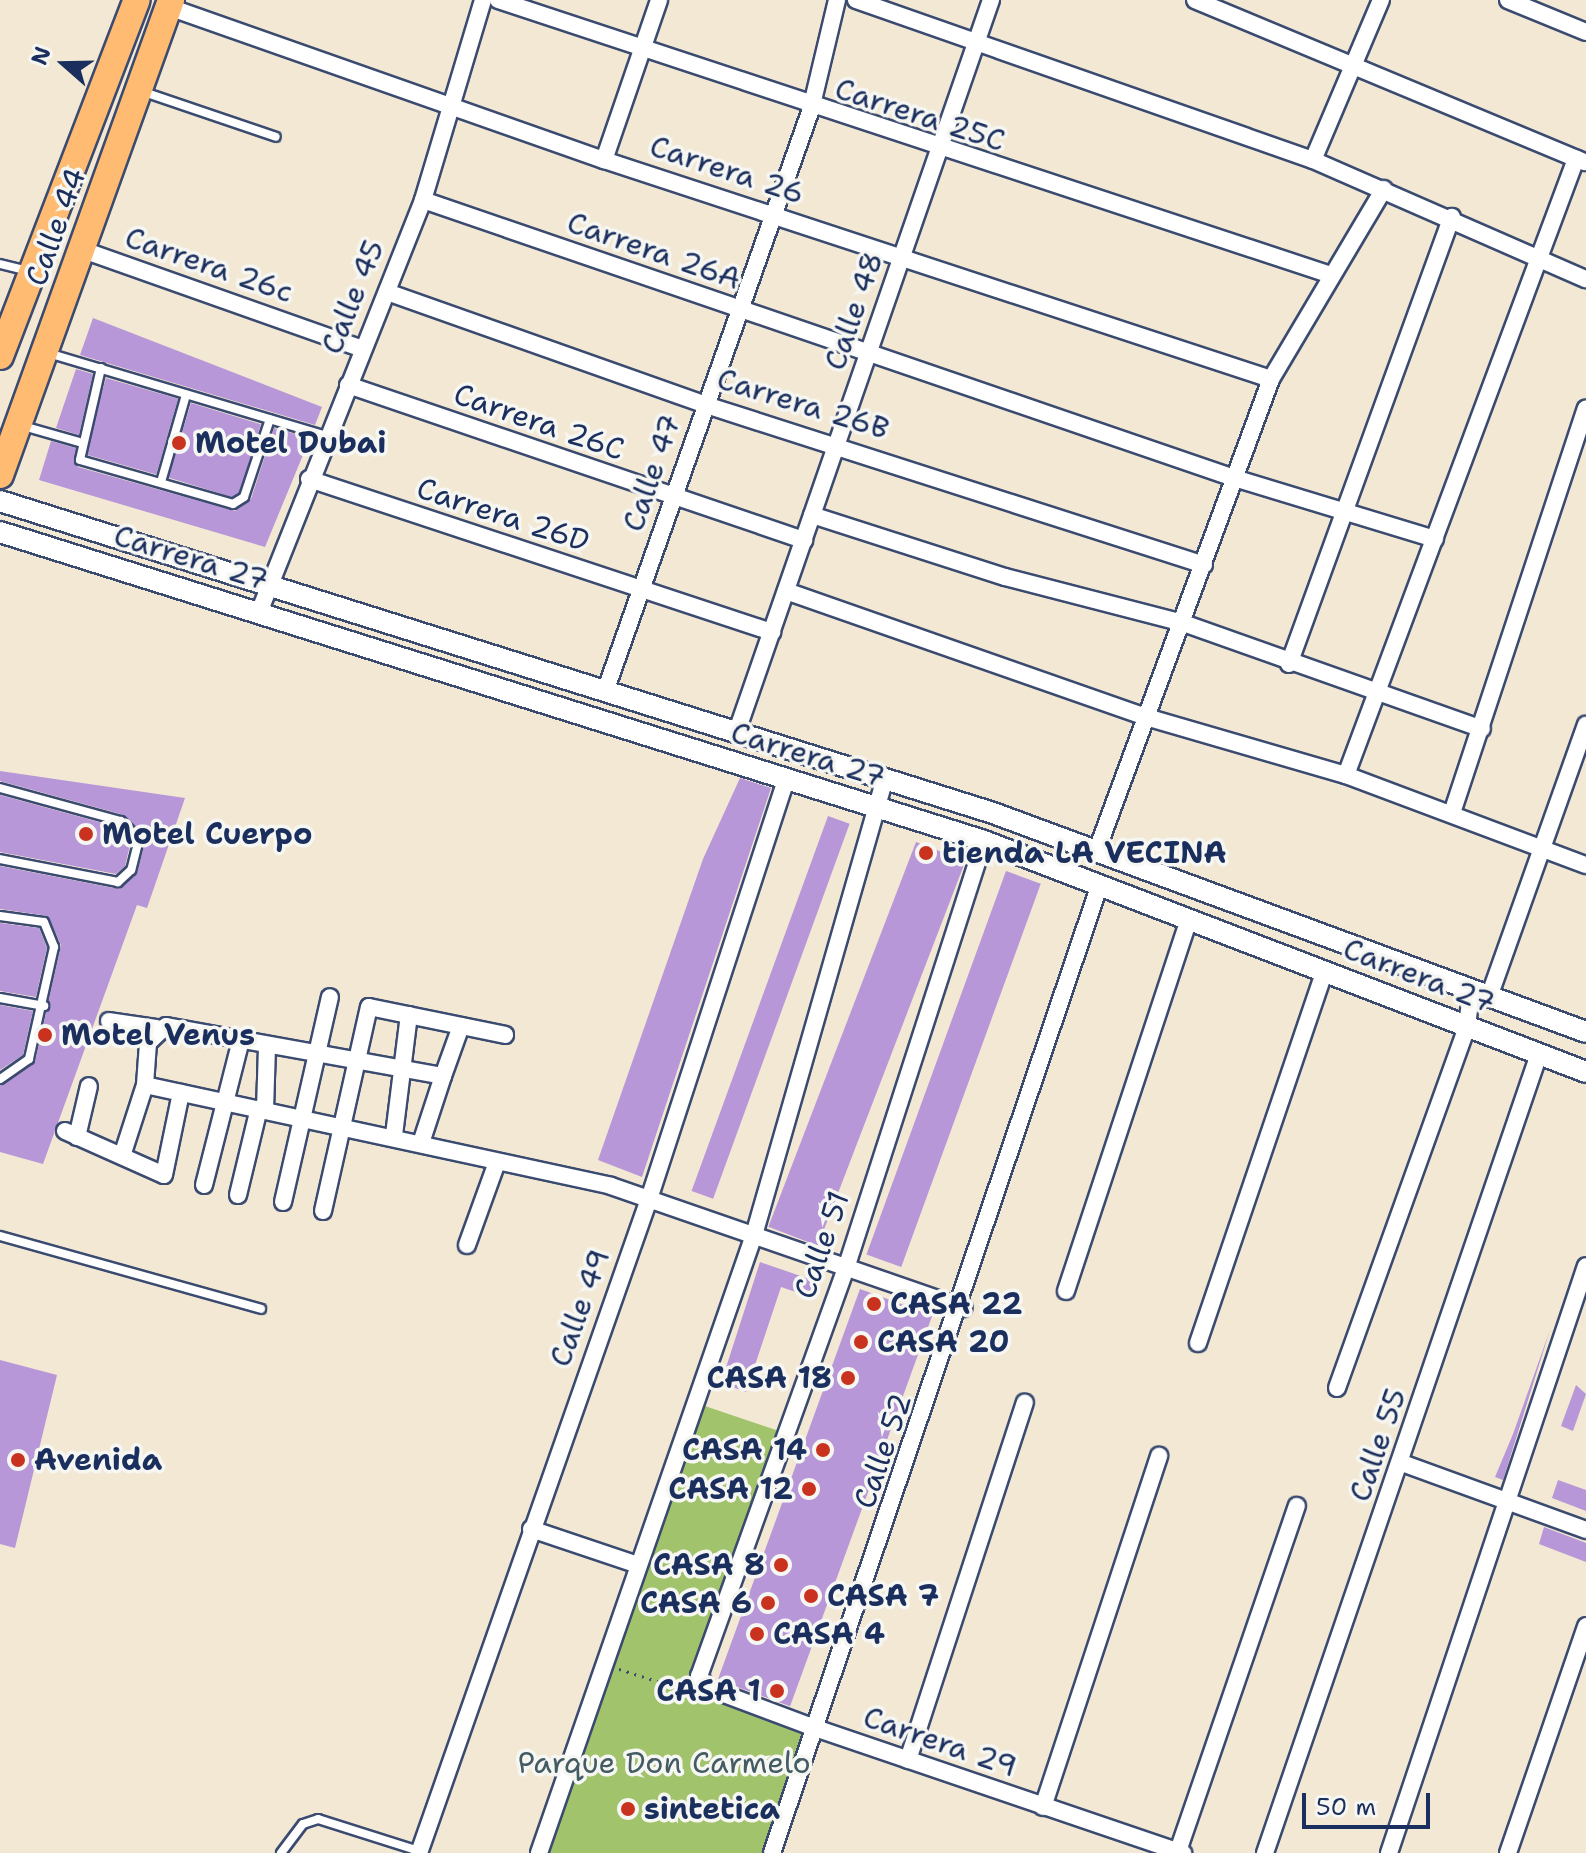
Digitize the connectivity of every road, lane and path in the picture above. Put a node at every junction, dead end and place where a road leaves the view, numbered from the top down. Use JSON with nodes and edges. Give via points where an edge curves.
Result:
{"nodes":[{"id":1,"x":137,"y":0,"type":"edge"},
{"id":2,"x":483,"y":0,"type":"edge"},
{"id":3,"x":498,"y":0,"type":"edge"},
{"id":4,"x":659,"y":0,"type":"edge"},
{"id":5,"x":837,"y":0,"type":"edge"},
{"id":6,"x":856,"y":0,"type":"edge"},
{"id":7,"x":991,"y":0,"type":"edge"},
{"id":8,"x":1195,"y":0,"type":"edge"},
{"id":9,"x":1381,"y":0,"type":"edge"},
{"id":10,"x":1508,"y":0,"type":"edge"},
{"id":11,"x":170,"y":3,"type":"edge"},
{"id":12,"x":1586,"y":32,"type":"edge"},
{"id":13,"x":978,"y":37,"type":"junction"},
{"id":14,"x":641,"y":53,"type":"junction"},
{"id":15,"x":1350,"y":66,"type":"junction"},
{"id":16,"x":139,"y":90,"type":"junction"},
{"id":17,"x":451,"y":107,"type":"junction"},
{"id":18,"x":811,"y":109,"type":"junction"},
{"id":19,"x":276,"y":137,"type":"dead end"},
{"id":20,"x":939,"y":150,"type":"junction"},
{"id":21,"x":604,"y":160,"type":"junction"},
{"id":22,"x":1313,"y":160,"type":"junction"},
{"id":23,"x":1581,"y":161,"type":"edge"},
{"id":24,"x":1384,"y":189,"type":"junction"},
{"id":25,"x":423,"y":200,"type":"junction"},
{"id":26,"x":772,"y":213,"type":"junction"},
{"id":27,"x":1452,"y":217,"type":"junction"},
{"id":28,"x":83,"y":250,"type":"junction"},
{"id":29,"x":901,"y":259,"type":"junction"},
{"id":30,"x":1540,"y":260,"type":"junction"},
{"id":31,"x":0,"y":264,"type":"edge"},
{"id":32,"x":34,"y":272,"type":"junction"},
{"id":33,"x":1328,"y":274,"type":"junction"},
{"id":34,"x":1586,"y":279,"type":"edge"},
{"id":35,"x":387,"y":292,"type":"junction"},
{"id":36,"x":739,"y":310,"type":"junction"},
{"id":37,"x":7,"y":316,"type":"edge"},
{"id":38,"x":362,"y":349,"type":"junction"},
{"id":39,"x":870,"y":349,"type":"junction"},
{"id":40,"x":44,"y":352,"type":"junction"},
{"id":41,"x":0,"y":356,"type":"edge"},
{"id":42,"x":101,"y":368,"type":"junction"},
{"id":43,"x":1271,"y":379,"type":"junction"},
{"id":44,"x":348,"y":385,"type":"junction"},
{"id":45,"x":186,"y":395,"type":"junction"},
{"id":46,"x":706,"y":405,"type":"junction"},
{"id":47,"x":1586,"y":409,"type":"edge"},
{"id":48,"x":270,"y":419,"type":"junction"},
{"id":49,"x":18,"y":425,"type":"junction"},
{"id":50,"x":327,"y":436,"type":"junction"},
{"id":51,"x":79,"y":442,"type":"junction"},
{"id":52,"x":838,"y":442,"type":"junction"},
{"id":53,"x":0,"y":475,"type":"edge"},
{"id":54,"x":1234,"y":478,"type":"junction"},
{"id":55,"x":309,"y":479,"type":"junction"},
{"id":56,"x":161,"y":482,"type":"junction"},
{"id":57,"x":673,"y":498,"type":"junction"},
{"id":58,"x":0,"y":501,"type":"edge"},
{"id":59,"x":1339,"y":509,"type":"junction"},
{"id":60,"x":812,"y":515,"type":"junction"},
{"id":61,"x":0,"y":532,"type":"edge"},
{"id":62,"x":1435,"y":539,"type":"junction"},
{"id":63,"x":804,"y":540,"type":"junction"},
{"id":64,"x":1204,"y":565,"type":"junction"},
{"id":65,"x":270,"y":583,"type":"junction"},
{"id":66,"x":641,"y":590,"type":"junction"},
{"id":67,"x":786,"y":591,"type":"junction"},
{"id":68,"x":260,"y":610,"type":"junction"},
{"id":69,"x":1183,"y":623,"type":"junction"},
{"id":70,"x":772,"y":632,"type":"junction"},
{"id":71,"x":1289,"y":664,"type":"junction"},
{"id":72,"x":606,"y":689,"type":"junction"},
{"id":73,"x":1378,"y":690,"type":"junction"},
{"id":74,"x":1146,"y":717,"type":"junction"},
{"id":75,"x":1586,"y":725,"type":"edge"},
{"id":76,"x":1482,"y":729,"type":"junction"},
{"id":77,"x":737,"y":731,"type":"junction"},
{"id":78,"x":1346,"y":775,"type":"junction"},
{"id":79,"x":885,"y":777,"type":"junction"},
{"id":80,"x":786,"y":779,"type":"junction"},
{"id":81,"x":0,"y":788,"type":"edge"},
{"id":82,"x":875,"y":807,"type":"junction"},
{"id":83,"x":1452,"y":813,"type":"junction"},
{"id":84,"x":984,"y":841,"type":"junction"},
{"id":85,"x":1097,"y":850,"type":"junction"},
{"id":86,"x":1543,"y":850,"type":"junction"},
{"id":87,"x":0,"y":859,"type":"edge"},
{"id":88,"x":1586,"y":865,"type":"edge"},
{"id":89,"x":1100,"y":884,"type":"junction"},
{"id":90,"x":0,"y":916,"type":"edge"},
{"id":91,"x":1189,"y":919,"type":"junction"},
{"id":92,"x":1325,"y":971,"type":"junction"},
{"id":93,"x":1480,"y":994,"type":"junction"},
{"id":94,"x":330,"y":997,"type":"dead end"},
{"id":95,"x":0,"y":998,"type":"edge"},
{"id":96,"x":44,"y":1006,"type":"junction"},
{"id":97,"x":409,"y":1015,"type":"junction"},
{"id":98,"x":109,"y":1021,"type":"dead end"},
{"id":99,"x":461,"y":1026,"type":"junction"},
{"id":100,"x":1467,"y":1026,"type":"junction"},
{"id":101,"x":156,"y":1028,"type":"junction"},
{"id":102,"x":1586,"y":1032,"type":"edge"},
{"id":103,"x":505,"y":1035,"type":"dead end"},
{"id":104,"x":241,"y":1040,"type":"junction"},
{"id":105,"x":267,"y":1045,"type":"junction"},
{"id":106,"x":316,"y":1054,"type":"junction"},
{"id":107,"x":1539,"y":1054,"type":"junction"},
{"id":108,"x":355,"y":1061,"type":"junction"},
{"id":109,"x":400,"y":1069,"type":"junction"},
{"id":110,"x":1586,"y":1072,"type":"edge"},
{"id":111,"x":443,"y":1076,"type":"junction"},
{"id":112,"x":0,"y":1079,"type":"edge"},
{"id":113,"x":145,"y":1085,"type":"junction"},
{"id":114,"x":89,"y":1086,"type":"dead end"},
{"id":115,"x":181,"y":1093,"type":"junction"},
{"id":116,"x":222,"y":1101,"type":"junction"},
{"id":117,"x":262,"y":1109,"type":"junction"},
{"id":118,"x":300,"y":1117,"type":"junction"},
{"id":119,"x":339,"y":1125,"type":"junction"},
{"id":120,"x":394,"y":1135,"type":"junction"},
{"id":121,"x":422,"y":1140,"type":"junction"},
{"id":122,"x":122,"y":1156,"type":"junction"},
{"id":123,"x":497,"y":1162,"type":"junction"},
{"id":124,"x":204,"y":1185,"type":"dead end"},
{"id":125,"x":238,"y":1195,"type":"dead end"},
{"id":126,"x":649,"y":1199,"type":"junction"},
{"id":127,"x":283,"y":1202,"type":"dead end"},
{"id":128,"x":323,"y":1211,"type":"dead end"},
{"id":129,"x":754,"y":1235,"type":"junction"},
{"id":130,"x":0,"y":1236,"type":"edge"},
{"id":131,"x":467,"y":1245,"type":"dead end"},
{"id":132,"x":1586,"y":1266,"type":"edge"},
{"id":133,"x":846,"y":1268,"type":"junction"},
{"id":134,"x":1066,"y":1291,"type":"dead end"},
{"id":135,"x":963,"y":1308,"type":"junction"},
{"id":136,"x":261,"y":1309,"type":"dead end"},
{"id":137,"x":1198,"y":1343,"type":"dead end"},
{"id":138,"x":1337,"y":1388,"type":"dead end"},
{"id":139,"x":1025,"y":1403,"type":"dead end"},
{"id":140,"x":1159,"y":1456,"type":"dead end"},
{"id":141,"x":1402,"y":1463,"type":"junction"},
{"id":142,"x":1507,"y":1501,"type":"junction"},
{"id":143,"x":1297,"y":1506,"type":"dead end"},
{"id":144,"x":531,"y":1529,"type":"junction"},
{"id":145,"x":1586,"y":1530,"type":"edge"},
{"id":146,"x":638,"y":1565,"type":"junction"},
{"id":147,"x":1586,"y":1626,"type":"edge"},
{"id":148,"x":604,"y":1664,"type":"junction"},
{"id":149,"x":701,"y":1682,"type":"junction"},
{"id":150,"x":815,"y":1728,"type":"junction"},
{"id":151,"x":908,"y":1760,"type":"junction"},
{"id":152,"x":1043,"y":1807,"type":"junction"},
{"id":153,"x":420,"y":1852,"type":"edge"},
{"id":154,"x":1181,"y":1852,"type":"edge"},
{"id":155,"x":281,"y":1853,"type":"edge"},
{"id":156,"x":539,"y":1853,"type":"edge"},
{"id":157,"x":772,"y":1853,"type":"edge"},
{"id":158,"x":1265,"y":1853,"type":"edge"},
{"id":159,"x":1389,"y":1853,"type":"edge"},
{"id":160,"x":1508,"y":1853,"type":"edge"}],
"edges":[{"from":1,"to":32,"type":"main road","name":"Calle 44"},
{"from":2,"to":17,"type":"street","name":"Calle 45"},
{"from":3,"to":14,"type":"street","name":"Carrera 25C"},
{"from":4,"to":14,"type":"street"},
{"from":5,"to":18,"type":"street","name":"Calle 47"},
{"from":6,"to":13,"type":"street"},
{"from":7,"to":13,"type":"street","name":"Calle 48"},
{"from":8,"to":15,"type":"street"},
{"from":9,"to":15,"type":"street"},
{"from":10,"to":12,"type":"street"},
{"from":11,"to":16,"type":"main road","name":"Calle 44"},
{"from":11,"to":17,"type":"street","name":"Carrera 26"},
{"from":13,"to":20,"type":"street","name":"Calle 48"},
{"from":13,"to":22,"type":"street"},
{"from":14,"to":18,"type":"street","name":"Carrera 25C"},
{"from":14,"to":21,"type":"street"},
{"from":15,"to":22,"type":"street"},
{"from":15,"to":23,"type":"street"},
{"from":16,"to":19,"type":"lane"},
{"from":16,"to":28,"type":"main road","name":"Calle 44"},
{"from":17,"to":21,"type":"street","name":"Carrera 26"},
{"from":17,"to":25,"type":"street","name":"Calle 45"},
{"from":18,"to":20,"type":"street","name":"Carrera 25C"},
{"from":18,"to":26,"type":"street","name":"Calle 47"},
{"from":20,"to":29,"type":"street","name":"Calle 48"},
{"from":20,"to":33,"type":"street","name":"Carrera 25C"},
{"from":21,"to":26,"type":"street","name":"Carrera 26"},
{"from":22,"to":24,"type":"street"},
{"from":23,"to":30,"type":"street"},
{"from":24,"to":27,"type":"street"},
{"from":24,"to":33,"type":"street"},
{"from":25,"to":35,"type":"street","name":"Calle 45"},
{"from":25,"to":36,"type":"street","name":"Carrera 26A"},
{"from":26,"to":29,"type":"street","name":"Carrera 26"},
{"from":26,"to":36,"type":"street","name":"Calle 47"},
{"from":27,"to":30,"type":"street"},
{"from":27,"to":59,"type":"street"},
{"from":28,"to":38,"type":"street","name":"Carrera 26c"},
{"from":28,"to":40,"type":"main road","name":"Calle 44"},
{"from":29,"to":39,"type":"street","name":"Calle 48"},
{"from":29,"to":43,"type":"street","name":"Carrera 26"},
{"from":30,"to":34,"type":"street"},
{"from":30,"to":62,"type":"street"},
{"from":31,"to":32,"type":"lane"},
{"from":32,"to":37,"type":"main road","name":"Calle 44"},
{"from":33,"to":43,"type":"street"},
{"from":35,"to":38,"type":"street","name":"Calle 45"},
{"from":35,"to":46,"type":"street","name":"Carrera 26B"},
{"from":36,"to":39,"type":"street","name":"Carrera 26A"},
{"from":36,"to":46,"type":"street","name":"Calle 47"},
{"from":37,"to":41,"type":"main road","name":"Calle 44"},
{"from":38,"to":44,"type":"street","name":"Calle 45"},
{"from":39,"to":52,"type":"street","name":"Calle 48"},
{"from":39,"to":54,"type":"street","name":"Carrera 26A"},
{"from":40,"to":42,"type":"lane"},
{"from":40,"to":49,"type":"main road","name":"Calle 44"},
{"from":42,"to":45,"type":"lane"},
{"from":42,"to":51,"type":"lane"},
{"from":43,"to":54,"type":"street"},
{"from":44,"to":50,"type":"street","name":"Calle 45"},
{"from":44,"to":57,"type":"street","name":"Carrera 26C"},
{"from":45,"to":48,"type":"lane"},
{"from":45,"to":56,"type":"lane"},
{"from":46,"to":52,"type":"street","name":"Carrera 26B"},
{"from":46,"to":57,"type":"street","name":"Calle 47"},
{"from":47,"to":76,"type":"street"},
{"from":48,"to":50,"type":"lane"},
{"from":48,"to":56,"type":"lane","via":[[244,497],[233,504]]},
{"from":49,"to":51,"type":"lane"},
{"from":49,"to":53,"type":"main road","name":"Calle 44"},
{"from":50,"to":55,"type":"street","name":"Calle 45"},
{"from":51,"to":56,"type":"lane","via":[[80,460]]},
{"from":52,"to":60,"type":"street","name":"Calle 48"},
{"from":52,"to":64,"type":"street","name":"Carrera 26B"},
{"from":54,"to":59,"type":"street","name":"Carrera 26A"},
{"from":54,"to":64,"type":"street"},
{"from":55,"to":65,"type":"street","name":"Calle 45"},
{"from":55,"to":66,"type":"street","name":"Carrera 26D"},
{"from":57,"to":63,"type":"street","name":"Carrera 26C"},
{"from":57,"to":66,"type":"street","name":"Calle 47"},
{"from":58,"to":65,"type":"street","name":"Carrera 27"},
{"from":59,"to":62,"type":"street","name":"Carrera 26A"},
{"from":59,"to":71,"type":"street"},
{"from":60,"to":63,"type":"street","name":"Calle 48"},
{"from":60,"to":69,"type":"street","via":[[1005,577]]},
{"from":61,"to":68,"type":"street","name":"Carrera 27"},
{"from":62,"to":73,"type":"street"},
{"from":63,"to":67,"type":"street","name":"Calle 48"},
{"from":64,"to":69,"type":"street"},
{"from":65,"to":68,"type":"street","name":"Calle 45"},
{"from":65,"to":72,"type":"street","name":"Carrera 27"},
{"from":66,"to":70,"type":"street","name":"Carrera 26D"},
{"from":66,"to":72,"type":"street","name":"Calle 47"},
{"from":67,"to":70,"type":"street","name":"Calle 48"},
{"from":67,"to":74,"type":"street"},
{"from":68,"to":80,"type":"street","name":"Carrera 27"},
{"from":69,"to":71,"type":"street"},
{"from":69,"to":74,"type":"street"},
{"from":70,"to":77,"type":"street","name":"Calle 48"},
{"from":71,"to":73,"type":"street"},
{"from":72,"to":77,"type":"street","name":"Carrera 27"},
{"from":73,"to":76,"type":"street"},
{"from":73,"to":78,"type":"street"},
{"from":74,"to":78,"type":"street"},
{"from":74,"to":85,"type":"street"},
{"from":75,"to":86,"type":"street"},
{"from":76,"to":83,"type":"street"},
{"from":77,"to":79,"type":"street","name":"Carrera 27"},
{"from":78,"to":83,"type":"street"},
{"from":79,"to":82,"type":"street"},
{"from":79,"to":85,"type":"street","name":"Carrera 27"},
{"from":80,"to":82,"type":"street","name":"Carrera 27"},
{"from":80,"to":126,"type":"street","name":"Calle 49"},
{"from":81,"to":87,"type":"lane","via":[[121,821],[139,839],[131,870],[118,882]]},
{"from":82,"to":84,"type":"street","name":"Carrera 27"},
{"from":82,"to":129,"type":"street"},
{"from":83,"to":86,"type":"street"},
{"from":84,"to":89,"type":"street","name":"Carrera 27"},
{"from":84,"to":133,"type":"street","name":"Calle 51"},
{"from":85,"to":93,"type":"street","name":"Carrera 27"},
{"from":86,"to":88,"type":"street"},
{"from":86,"to":93,"type":"street"},
{"from":89,"to":91,"type":"street","name":"Carrera 27"},
{"from":89,"to":135,"type":"street","name":"Calle 52"},
{"from":90,"to":96,"type":"lane","via":[[33,916],[53,935]]},
{"from":91,"to":92,"type":"street","name":"Carrera 27"},
{"from":91,"to":134,"type":"street"},
{"from":92,"to":100,"type":"street","name":"Carrera 27"},
{"from":92,"to":137,"type":"street"},
{"from":93,"to":100,"type":"street"},
{"from":93,"to":102,"type":"street","name":"Carrera 27"},
{"from":94,"to":106,"type":"street"},
{"from":95,"to":96,"type":"lane"},
{"from":96,"to":112,"type":"lane","via":[[29,1059]]},
{"from":97,"to":99,"type":"street"},
{"from":97,"to":108,"type":"street","via":[[369,1007]]},
{"from":97,"to":109,"type":"street"},
{"from":98,"to":101,"type":"street"},
{"from":99,"to":103,"type":"street"},
{"from":99,"to":111,"type":"street"},
{"from":100,"to":107,"type":"street","name":"Carrera 27"},
{"from":100,"to":138,"type":"street"},
{"from":101,"to":104,"type":"street"},
{"from":101,"to":113,"type":"street"},
{"from":104,"to":105,"type":"street"},
{"from":104,"to":116,"type":"street"},
{"from":105,"to":106,"type":"street"},
{"from":105,"to":117,"type":"street"},
{"from":106,"to":108,"type":"street"},
{"from":106,"to":118,"type":"street"},
{"from":107,"to":110,"type":"street","name":"Carrera 27"},
{"from":107,"to":141,"type":"street","name":"Calle 55"},
{"from":108,"to":109,"type":"street"},
{"from":108,"to":119,"type":"street"},
{"from":109,"to":111,"type":"street"},
{"from":109,"to":120,"type":"street"},
{"from":111,"to":121,"type":"street"},
{"from":113,"to":115,"type":"street"},
{"from":113,"to":122,"type":"street"},
{"from":114,"to":122,"type":"street","via":[[71,1134]]},
{"from":115,"to":116,"type":"street"},
{"from":115,"to":122,"type":"street","via":[[164,1175]]},
{"from":116,"to":117,"type":"street"},
{"from":116,"to":124,"type":"street"},
{"from":117,"to":118,"type":"street"},
{"from":117,"to":125,"type":"street"},
{"from":118,"to":119,"type":"street"},
{"from":118,"to":127,"type":"street"},
{"from":119,"to":120,"type":"street"},
{"from":119,"to":128,"type":"street"},
{"from":120,"to":121,"type":"street"},
{"from":121,"to":123,"type":"street"},
{"from":123,"to":126,"type":"street"},
{"from":123,"to":131,"type":"street"},
{"from":126,"to":129,"type":"street"},
{"from":126,"to":144,"type":"street","name":"Calle 49"},
{"from":129,"to":133,"type":"street"},
{"from":129,"to":146,"type":"street"},
{"from":130,"to":136,"type":"lane"},
{"from":132,"to":142,"type":"street"},
{"from":133,"to":135,"type":"street"},
{"from":133,"to":149,"type":"street","name":"Calle 51","via":[[703,1664]]},
{"from":135,"to":150,"type":"street","name":"Calle 52"},
{"from":139,"to":151,"type":"street"},
{"from":140,"to":152,"type":"street"},
{"from":141,"to":142,"type":"street"},
{"from":141,"to":158,"type":"street","name":"Calle 55"},
{"from":142,"to":145,"type":"street"},
{"from":142,"to":159,"type":"street"},
{"from":143,"to":154,"type":"street"},
{"from":144,"to":146,"type":"street"},
{"from":144,"to":153,"type":"street","name":"Calle 49"},
{"from":146,"to":148,"type":"street"},
{"from":147,"to":160,"type":"street"},
{"from":148,"to":149,"type":"path","via":[[698,1694]]},
{"from":148,"to":156,"type":"street"},
{"from":149,"to":150,"type":"street","name":"Carrera 29"},
{"from":150,"to":151,"type":"street","name":"Carrera 29"},
{"from":150,"to":157,"type":"street","name":"Calle 52"},
{"from":151,"to":152,"type":"street","name":"Carrera 29"},
{"from":152,"to":154,"type":"street","name":"Carrera 29"},
{"from":153,"to":155,"type":"lane","via":[[318,1819],[303,1824]]}]}
